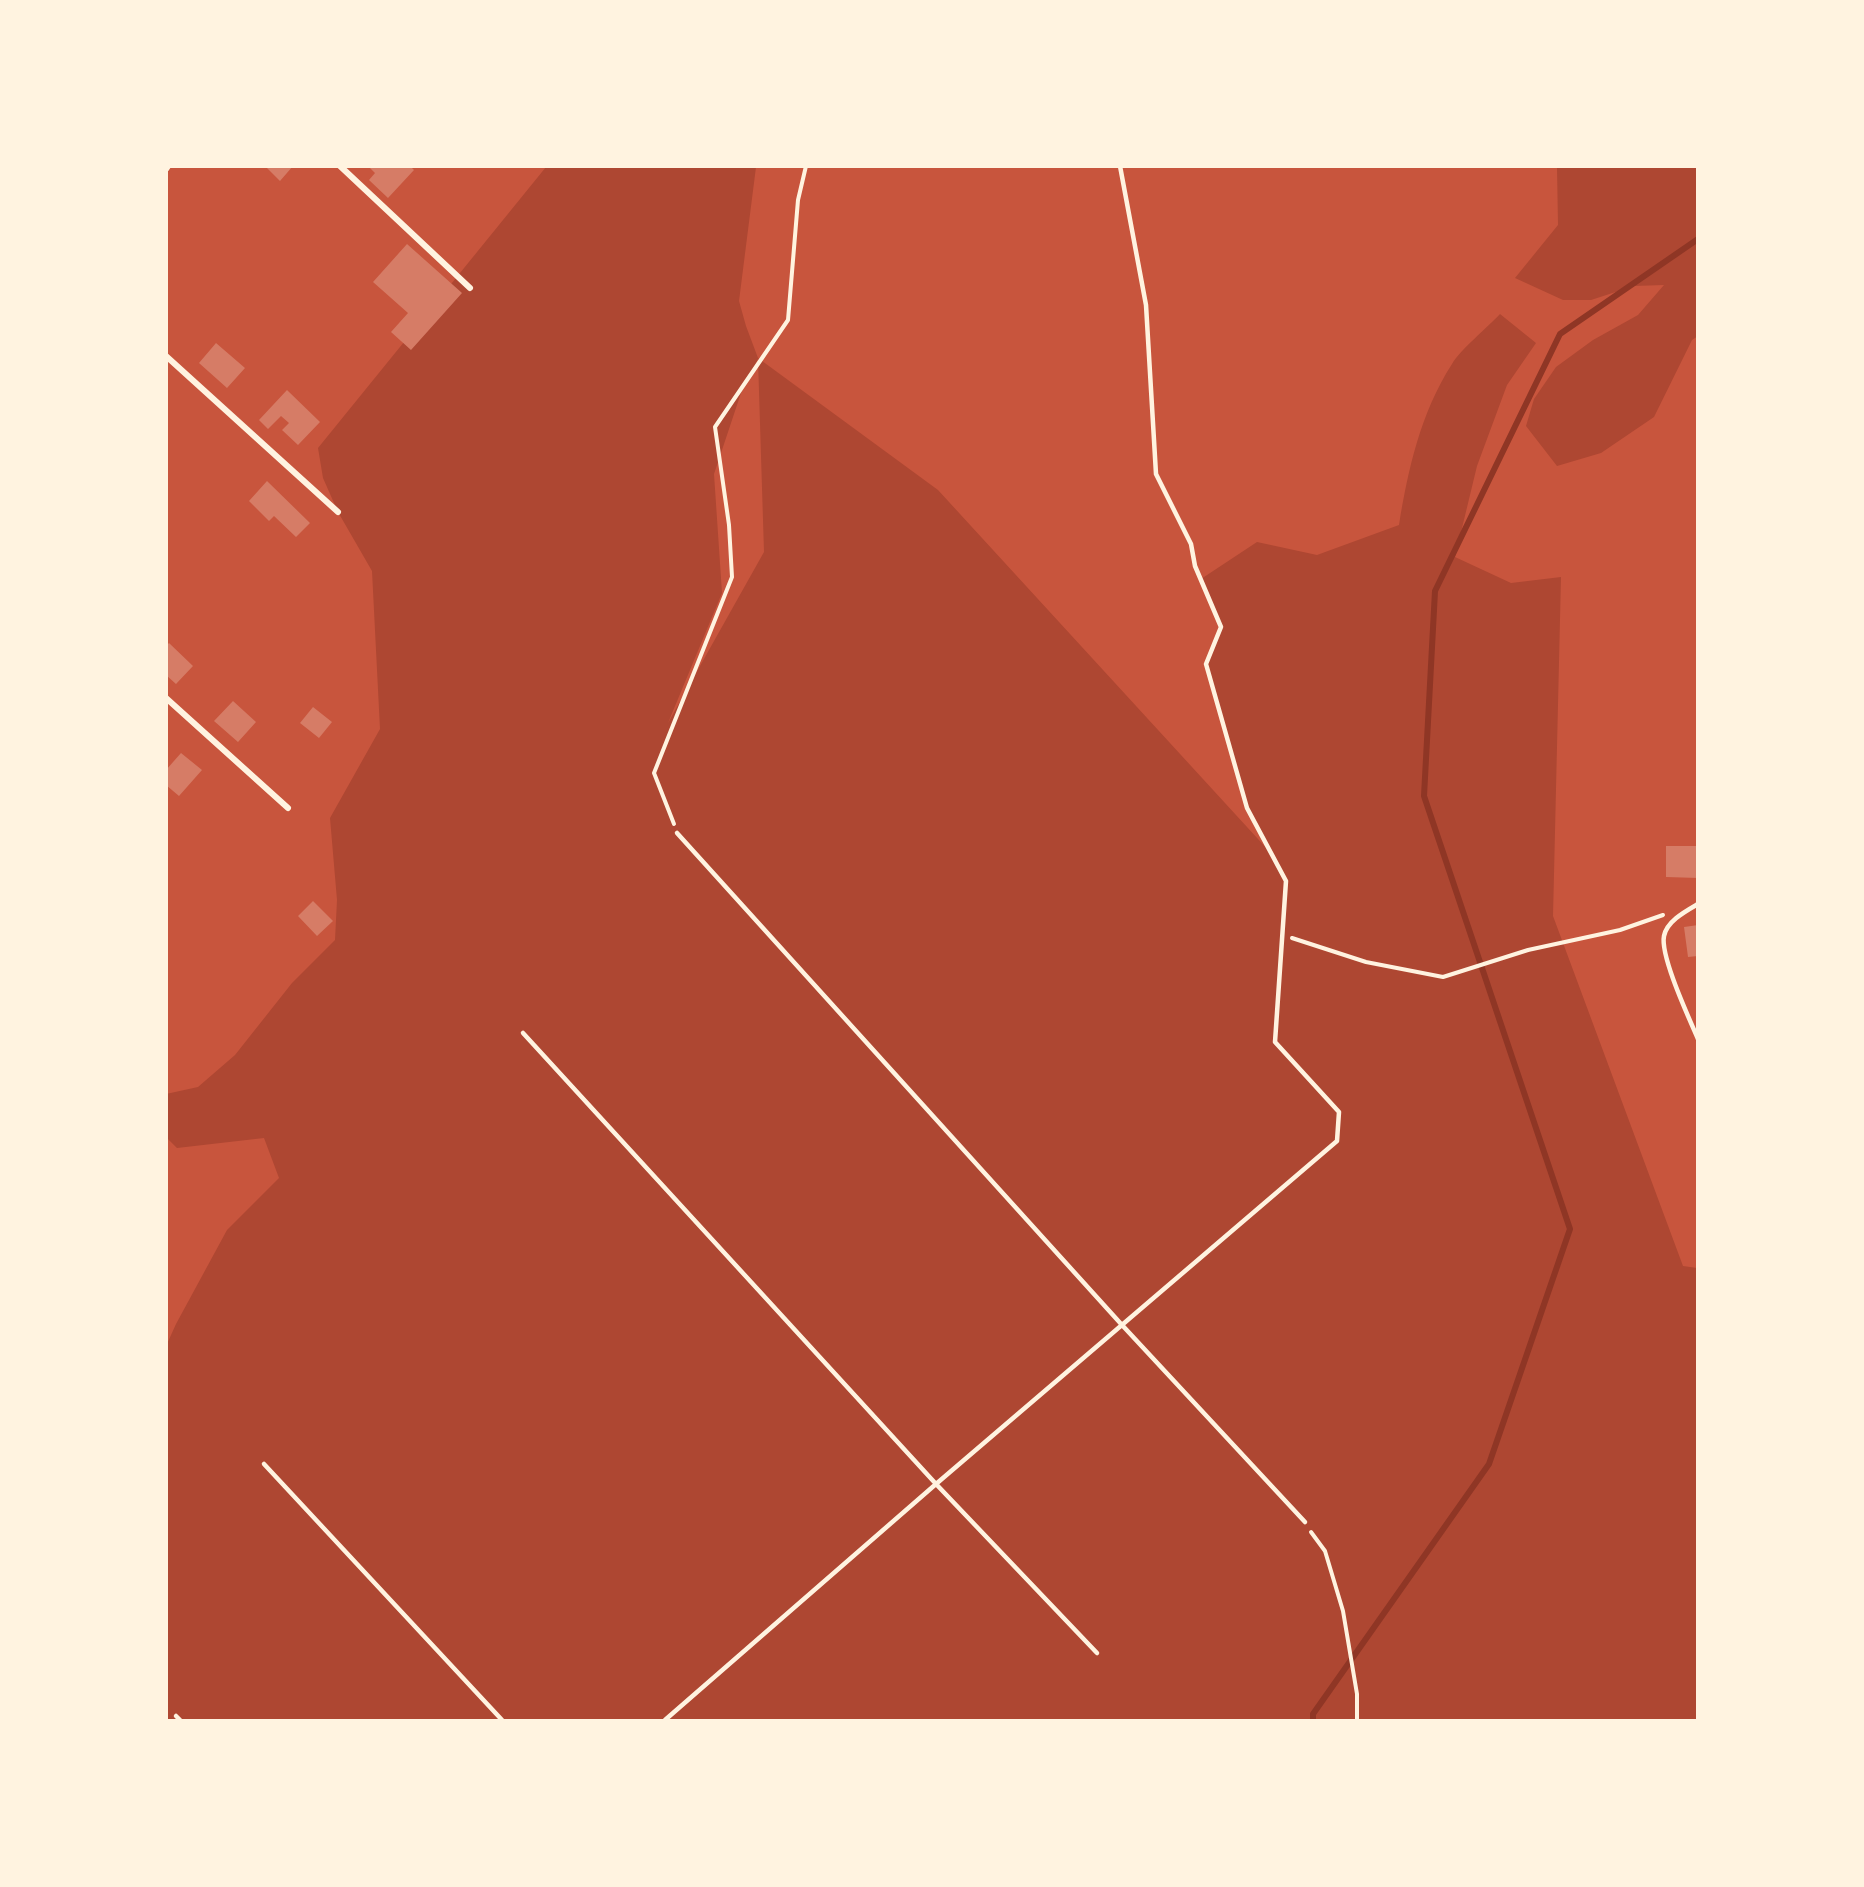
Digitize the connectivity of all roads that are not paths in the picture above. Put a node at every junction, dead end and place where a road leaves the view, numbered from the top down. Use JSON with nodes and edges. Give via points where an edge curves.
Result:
{"nodes":[{"id":1,"x":340,"y":166,"type":"edge"},
{"id":2,"x":1120,"y":166,"type":"edge"},
{"id":3,"x":470,"y":288,"type":"dead end"},
{"id":4,"x":166,"y":356,"type":"edge"},
{"id":5,"x":338,"y":512,"type":"dead end"},
{"id":6,"x":166,"y":698,"type":"edge"},
{"id":7,"x":288,"y":808,"type":"dead end"},
{"id":8,"x":677,"y":833,"type":"road end"},
{"id":9,"x":1698,"y":904,"type":"edge"},
{"id":10,"x":523,"y":1033,"type":"dead end"},
{"id":11,"x":1698,"y":1039,"type":"edge"},
{"id":12,"x":1122,"y":1325,"type":"junction"},
{"id":13,"x":264,"y":1464,"type":"dead end"},
{"id":14,"x":936,"y":1484,"type":"junction"},
{"id":15,"x":1305,"y":1522,"type":"road end"},
{"id":16,"x":1097,"y":1653,"type":"dead end"},
{"id":17,"x":502,"y":1720,"type":"edge"},
{"id":18,"x":665,"y":1720,"type":"edge"}],
"edges":[{"from":1,"to":3,"type":"street"},
{"from":2,"to":12,"type":"lane","via":[[1146,305],[1156,474],[1191,544],[1195,566],[1221,627],[1206,664],[1247,808],[1286,881],[1275,1042],[1339,1112],[1337,1141]]},
{"from":4,"to":5,"type":"street"},
{"from":6,"to":7,"type":"street"},
{"from":8,"to":12,"type":"lane"},
{"from":9,"to":11,"type":"lane","via":[[1676,918],[1664,934],[1665,951]]},
{"from":10,"to":14,"type":"lane"},
{"from":12,"to":14,"type":"lane"},
{"from":12,"to":15,"type":"lane"},
{"from":13,"to":17,"type":"lane"},
{"from":14,"to":16,"type":"lane"},
{"from":14,"to":18,"type":"lane"}]}
